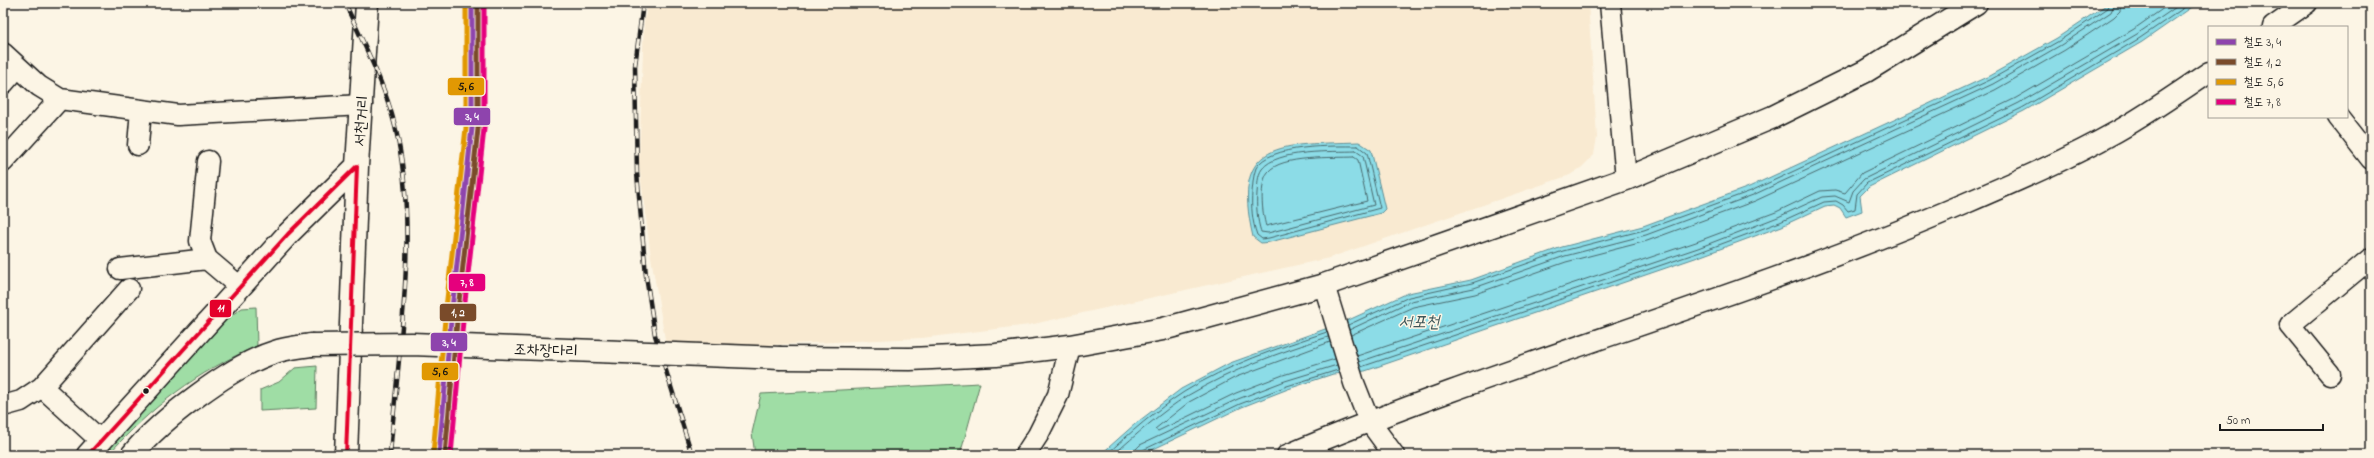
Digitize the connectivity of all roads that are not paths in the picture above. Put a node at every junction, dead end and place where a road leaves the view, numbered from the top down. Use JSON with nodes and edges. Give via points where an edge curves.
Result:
{"nodes":[{"id":1,"x":367,"y":3,"type":"edge"},
{"id":2,"x":1610,"y":3,"type":"edge"},
{"id":3,"x":2307,"y":3,"type":"edge"},
{"id":4,"x":1962,"y":7,"type":"edge"},
{"id":5,"x":2275,"y":26,"type":"edge"},
{"id":6,"x":3,"y":53,"type":"edge"},
{"id":7,"x":17,"y":68,"type":"junction"},
{"id":8,"x":2208,"y":73,"type":"edge"},
{"id":9,"x":3,"y":84,"type":"edge"},
{"id":10,"x":60,"y":99,"type":"junction"},
{"id":11,"x":362,"y":104,"type":"junction"},
{"id":12,"x":141,"y":110,"type":"junction"},
{"id":13,"x":2339,"y":118,"type":"edge"},
{"id":14,"x":138,"y":145,"type":"dead end"},
{"id":15,"x":2371,"y":159,"type":"edge"},
{"id":16,"x":208,"y":161,"type":"dead end"},
{"id":17,"x":3,"y":162,"type":"edge"},
{"id":18,"x":357,"y":166,"type":"junction"},
{"id":19,"x":1626,"y":179,"type":"junction"},
{"id":20,"x":2371,"y":258,"type":"edge"},
{"id":21,"x":208,"y":259,"type":"junction"},
{"id":22,"x":120,"y":269,"type":"dead end"},
{"id":23,"x":1324,"y":285,"type":"junction"},
{"id":24,"x":240,"y":287,"type":"junction"},
{"id":25,"x":129,"y":289,"type":"dead end"},
{"id":26,"x":1070,"y":346,"type":"junction"},
{"id":27,"x":2330,"y":374,"type":"dead end"},
{"id":28,"x":42,"y":387,"type":"junction"},
{"id":29,"x":3,"y":406,"type":"edge"},
{"id":30,"x":1369,"y":421,"type":"junction"},
{"id":31,"x":94,"y":447,"type":"edge"},
{"id":32,"x":132,"y":455,"type":"edge"},
{"id":33,"x":346,"y":455,"type":"edge"},
{"id":34,"x":1025,"y":455,"type":"edge"},
{"id":35,"x":1287,"y":455,"type":"edge"},
{"id":36,"x":1394,"y":455,"type":"edge"}],
"edges":[{"from":1,"to":11,"type":"main road","name":"서천거리"},
{"from":2,"to":19,"type":"street"},
{"from":3,"to":5,"type":"street"},
{"from":4,"to":19,"type":"main road","name":"조차장다리","via":[[1866,71],[1800,104]]},
{"from":6,"to":7,"type":"street"},
{"from":7,"to":9,"type":"street"},
{"from":7,"to":10,"type":"street","via":[[38,86]]},
{"from":8,"to":30,"type":"street","via":[[2119,130],[2071,156],[1911,227],[1739,292]]},
{"from":10,"to":12,"type":"street"},
{"from":10,"to":17,"type":"street"},
{"from":11,"to":12,"type":"street","via":[[194,115]]},
{"from":11,"to":18,"type":"main road","name":"서천거리"},
{"from":12,"to":14,"type":"street"},
{"from":13,"to":15,"type":"street"},
{"from":16,"to":21,"type":"street","via":[[200,241]]},
{"from":18,"to":24,"type":"main road","via":[[288,234]]},
{"from":18,"to":33,"type":"main road","name":"서천거리"},
{"from":19,"to":23,"type":"main road","name":"조차장다리"},
{"from":20,"to":27,"type":"street","via":[[2290,325]]},
{"from":21,"to":22,"type":"street"},
{"from":21,"to":24,"type":"street"},
{"from":23,"to":26,"type":"main road","name":"조차장다리","via":[[1163,329]]},
{"from":23,"to":30,"type":"street","via":[[1354,383]]},
{"from":24,"to":31,"type":"main road"},
{"from":25,"to":28,"type":"street"},
{"from":26,"to":32,"type":"main road","name":"조차장다리","bridge":true,"via":[[996,355],[910,359],[781,358],[412,344],[311,345],[275,352],[237,369],[200,394]]},
{"from":26,"to":34,"type":"street","via":[[1058,395]]},
{"from":28,"to":29,"type":"street","via":[[21,402]]},
{"from":28,"to":31,"type":"street"},
{"from":30,"to":35,"type":"street"},
{"from":30,"to":36,"type":"street"}]}
